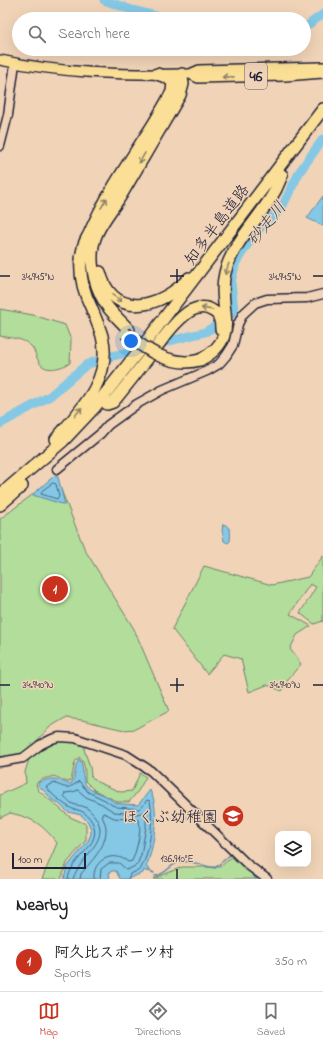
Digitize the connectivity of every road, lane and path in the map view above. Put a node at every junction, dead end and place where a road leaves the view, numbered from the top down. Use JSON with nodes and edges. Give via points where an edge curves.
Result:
{"nodes":[{"id":1,"x":0,"y":60,"type":"edge"},
{"id":2,"x":15,"y":63,"type":"junction"},
{"id":3,"x":323,"y":67,"type":"edge"},
{"id":4,"x":323,"y":73,"type":"edge"},
{"id":5,"x":157,"y":74,"type":"junction"},
{"id":6,"x":186,"y":74,"type":"junction"},
{"id":7,"x":172,"y":92,"type":"junction"},
{"id":8,"x":323,"y":109,"type":"edge"},
{"id":9,"x":323,"y":120,"type":"edge"},
{"id":10,"x":0,"y":146,"type":"edge"},
{"id":11,"x":292,"y":156,"type":"junction"},
{"id":12,"x":282,"y":175,"type":"junction"},
{"id":13,"x":253,"y":201,"type":"junction"},
{"id":14,"x":102,"y":224,"type":"junction"},
{"id":15,"x":90,"y":233,"type":"junction"},
{"id":16,"x":323,"y":294,"type":"edge"},
{"id":17,"x":127,"y":331,"type":"junction"},
{"id":18,"x":198,"y":358,"type":"junction"},
{"id":19,"x":107,"y":404,"type":"junction"},
{"id":20,"x":57,"y":469,"type":"dead end"},
{"id":21,"x":2,"y":493,"type":"edge"},
{"id":22,"x":0,"y":505,"type":"edge"},
{"id":23,"x":0,"y":762,"type":"edge"},
{"id":24,"x":266,"y":879,"type":"edge"}],
"edges":[{"from":1,"to":2,"type":"main road","number":"46"},
{"from":2,"to":5,"type":"main road","number":"46","via":[[88,73]]},
{"from":2,"to":10,"type":"street","via":[[8,116]]},
{"from":3,"to":6,"type":"main road","number":"46","via":[[199,70]]},
{"from":4,"to":6,"type":"main road","number":"46","one_way":true,"via":[[198,78]]},
{"from":5,"to":6,"type":"main road","number":"46"},
{"from":5,"to":7,"type":"highway","via":[[173,82]]},
{"from":6,"to":7,"type":"highway"},
{"from":6,"to":14,"type":"highway","one_way":true,"via":[[180,95]]},
{"from":15,"to":7,"type":"highway","one_way":true,"via":[[121,173]]},
{"from":8,"to":11,"type":"highway","name":"知多半島道路"},
{"from":9,"to":11,"type":"highway","name":"知多半島道路"},
{"from":11,"to":12,"type":"highway","name":"知多半島道路"},
{"from":11,"to":13,"type":"highway","name":"知多半島道路"},
{"from":12,"to":18,"type":"highway","one_way":true,"via":[[276,190],[235,249],[228,265],[224,284],[227,318],[224,336],[214,352]]},
{"from":12,"to":19,"type":"highway","name":"知多半島道路"},
{"from":14,"to":13,"type":"highway","one_way":true,"via":[[98,252],[99,268],[105,286],[122,302],[140,306],[160,300],[187,280],[247,204]]},
{"from":13,"to":21,"type":"highway","name":"知多半島道路","via":[[94,408],[63,441]]},
{"from":14,"to":17,"type":"highway","via":[[92,250],[96,284],[105,303]]},
{"from":15,"to":17,"type":"highway","via":[[86,258],[91,288],[104,310]]},
{"from":21,"to":15,"type":"highway","one_way":true,"via":[[48,448],[89,398],[101,376],[104,353],[102,336],[81,277],[82,249]]},
{"from":16,"to":20,"type":"street","via":[[307,298],[267,298],[251,305],[240,318],[229,352],[219,364],[137,404]]},
{"from":17,"to":18,"type":"highway","bridge":true,"via":[[135,341],[169,360],[186,362]]},
{"from":18,"to":19,"type":"highway","one_way":true,"via":[[217,341],[220,332],[221,322],[218,316],[213,310],[206,308],[194,309],[181,319],[114,402]]},
{"from":19,"to":22,"type":"highway","name":"知多半島道路","via":[[68,446]]},
{"from":23,"to":24,"type":"street","via":[[23,758],[40,745],[59,737],[76,738],[126,755],[152,771]]}]}
